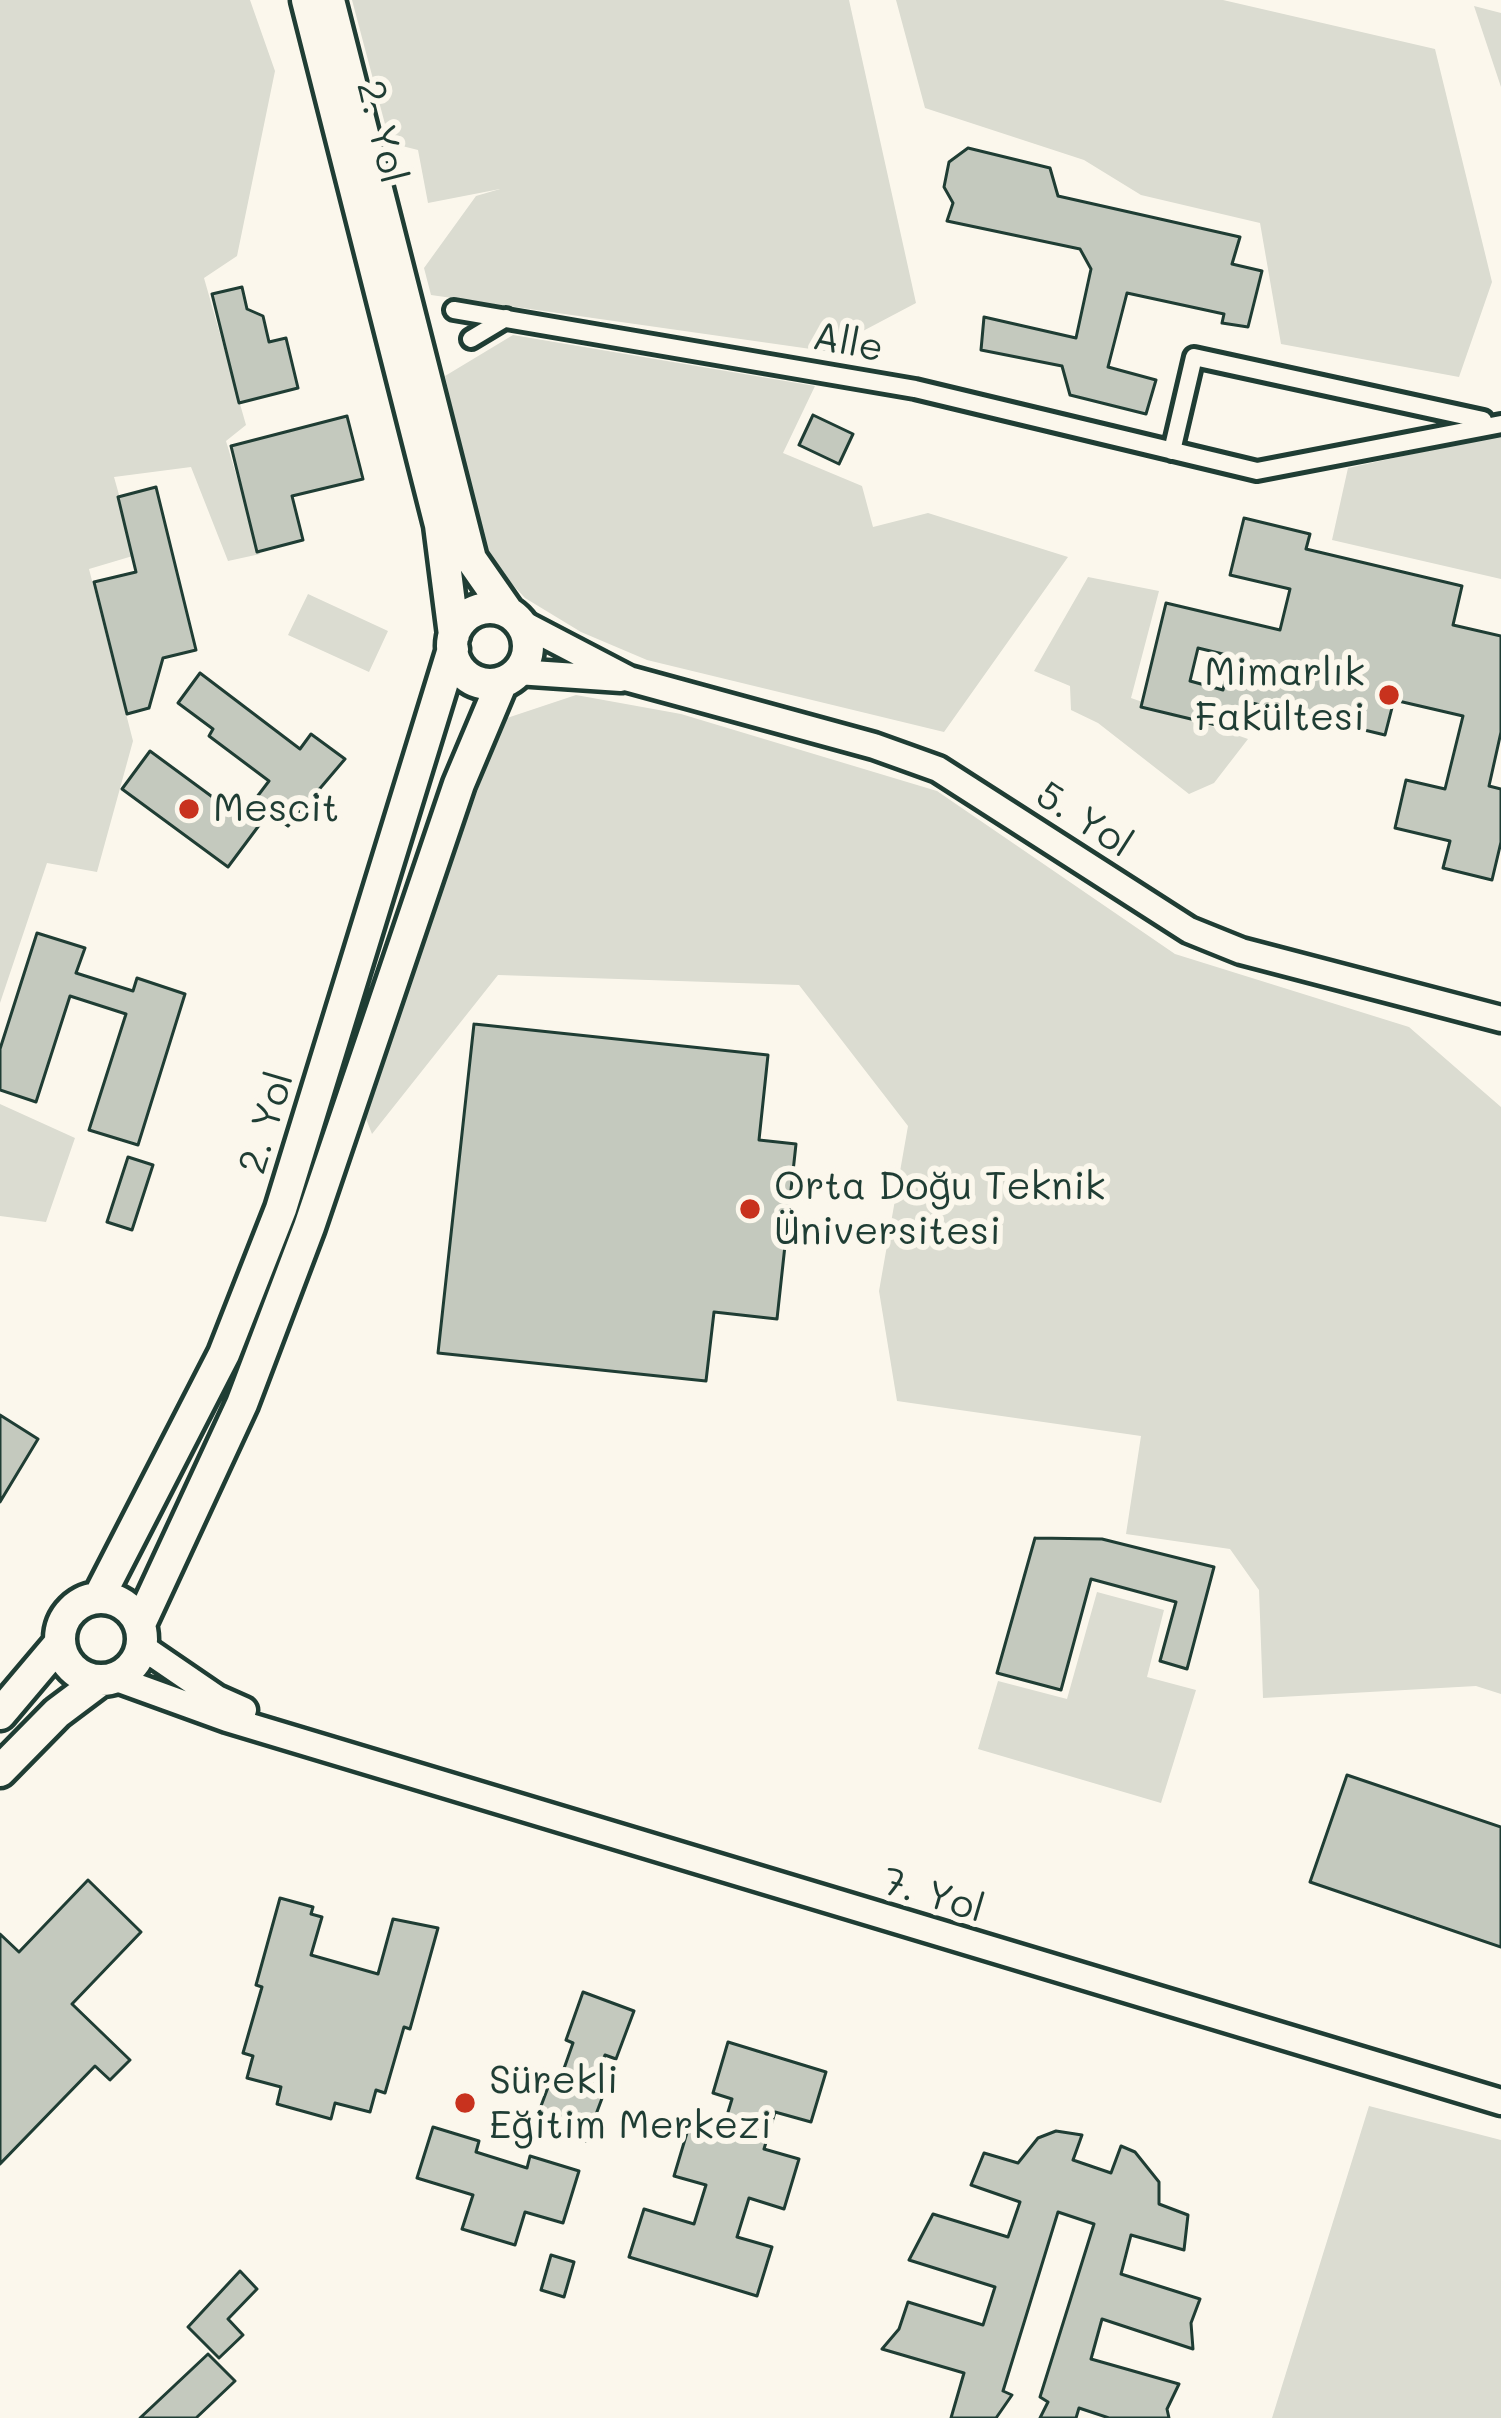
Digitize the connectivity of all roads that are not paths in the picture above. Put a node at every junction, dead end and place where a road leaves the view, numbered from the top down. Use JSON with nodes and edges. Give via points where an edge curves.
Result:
{"nodes":[{"id":1,"x":307,"y":0,"type":"edge"},
{"id":2,"x":329,"y":0,"type":"edge"},
{"id":3,"x":364,"y":178,"type":"junction"},
{"id":4,"x":397,"y":309,"type":"junction"},
{"id":5,"x":462,"y":314,"type":"dead end"},
{"id":6,"x":507,"y":318,"type":"junction"},
{"id":7,"x":471,"y":339,"type":"dead end"},
{"id":8,"x":1494,"y":422,"type":"edge"},
{"id":9,"x":1172,"y":451,"type":"junction"},
{"id":10,"x":514,"y":617,"type":"junction"},
{"id":11,"x":453,"y":642,"type":"junction"},
{"id":12,"x":510,"y":677,"type":"junction"},
{"id":13,"x":629,"y":679,"type":"junction"},
{"id":14,"x":1501,"y":1018,"type":"edge"},
{"id":15,"x":99,"y":1597,"type":"junction"},
{"id":16,"x":140,"y":1635,"type":"junction"},
{"id":17,"x":60,"y":1643,"type":"junction"},
{"id":18,"x":107,"y":1679,"type":"junction"},
{"id":19,"x":0,"y":1714,"type":"edge"},
{"id":20,"x":345,"y":1753,"type":"junction"},
{"id":21,"x":0,"y":1771,"type":"edge"},
{"id":22,"x":1501,"y":2102,"type":"edge"}],
"edges":[{"from":1,"to":3,"type":"street","name":"2. Yol"},
{"from":2,"to":3,"type":"street","name":"2. Yol"},
{"from":3,"to":4,"type":"street","name":"2. Yol"},
{"from":4,"to":10,"type":"street","name":"2. Yol","via":[[471,559]]},
{"from":4,"to":11,"type":"street","name":"2. Yol","via":[[444,544]]},
{"from":5,"to":6,"type":"street","name":"Alle"},
{"from":6,"to":7,"type":"street"},
{"from":6,"to":9,"type":"street","name":"Alle","via":[[915,389]]},
{"from":8,"to":9,"type":"street","name":"Alle","via":[[1257,471]]},
{"from":8,"to":9,"type":"street","name":"Alle","via":[[1194,356]]},
{"from":10,"to":11,"type":"street","via":[[476,611]]},
{"from":10,"to":12,"type":"street","name":"2. Yol","via":[[528,653]]},
{"from":10,"to":13,"type":"street","name":"5. Yol"},
{"from":11,"to":12,"type":"street","via":[[470,677]]},
{"from":11,"to":15,"type":"street","name":"2. Yol","via":[[281,1209],[224,1354]]},
{"from":12,"to":13,"type":"street","name":"5. Yol"},
{"from":12,"to":16,"type":"street","name":"2. Yol","via":[[458,784],[242,1404]]},
{"from":13,"to":14,"type":"street","name":"5. Yol","via":[[938,770],[1189,930],[1241,951]]},
{"from":15,"to":16,"type":"street","via":[[124,1604]]},
{"from":15,"to":17,"type":"street","name":"2. Yol","via":[[74,1607]]},
{"from":16,"to":18,"type":"street","name":"2. Yol","via":[[135,1662]]},
{"from":16,"to":20,"type":"street","name":"7. Yol","via":[[217,1698]]},
{"from":17,"to":18,"type":"street","via":[[69,1665]]},
{"from":17,"to":19,"type":"street","name":"2. Yol"},
{"from":18,"to":20,"type":"street","name":"7. Yol"},
{"from":18,"to":21,"type":"street","name":"2. Yol","via":[[57,1713]]},
{"from":20,"to":22,"type":"street","name":"7. Yol"}]}
